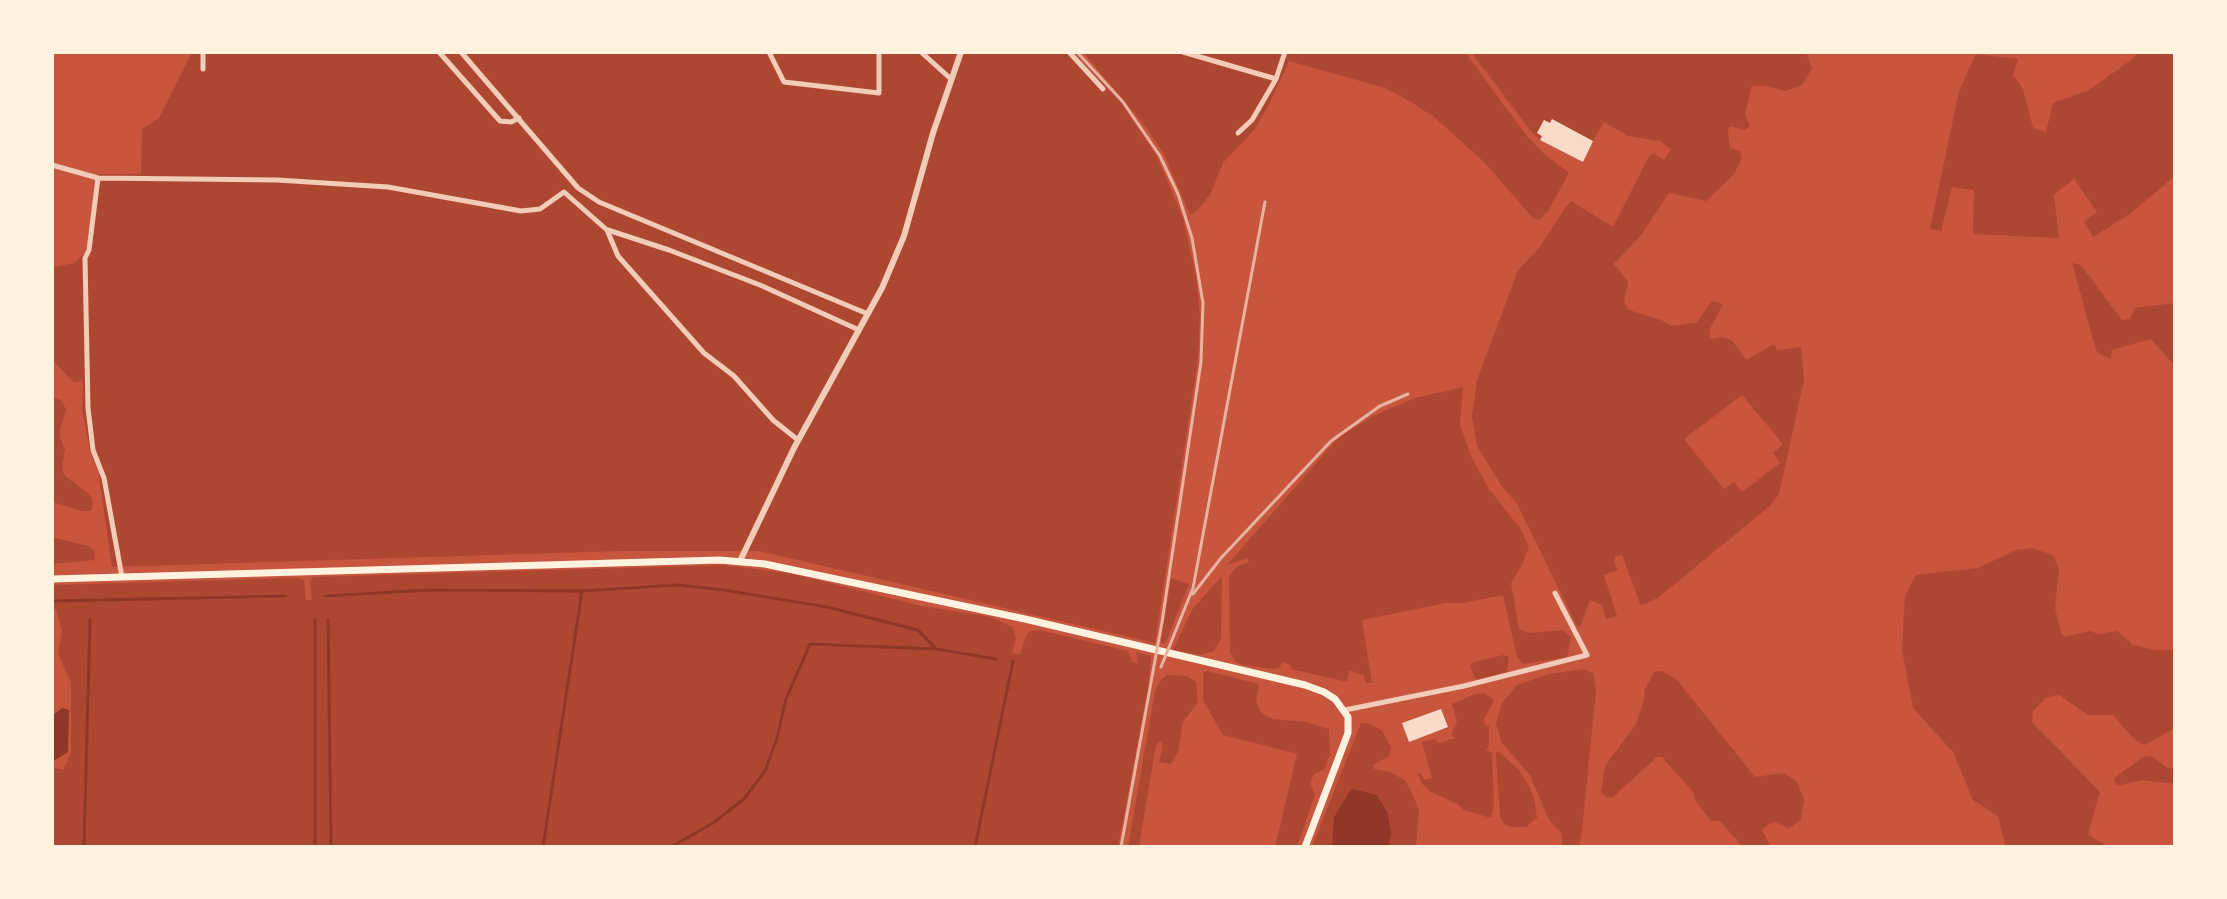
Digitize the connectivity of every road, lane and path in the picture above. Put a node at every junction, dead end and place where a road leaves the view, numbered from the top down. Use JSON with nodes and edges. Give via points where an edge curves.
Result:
{"nodes":[{"id":1,"x":203,"y":52,"type":"edge"},
{"id":2,"x":439,"y":52,"type":"edge"},
{"id":3,"x":461,"y":52,"type":"edge"},
{"id":4,"x":769,"y":52,"type":"edge"},
{"id":5,"x":879,"y":52,"type":"edge"},
{"id":6,"x":921,"y":52,"type":"edge"},
{"id":7,"x":961,"y":52,"type":"edge"},
{"id":8,"x":1069,"y":52,"type":"edge"},
{"id":9,"x":1183,"y":52,"type":"edge"},
{"id":10,"x":1285,"y":52,"type":"edge"},
{"id":11,"x":203,"y":69,"type":"dead end"},
{"id":12,"x":951,"y":79,"type":"junction"},
{"id":13,"x":1276,"y":79,"type":"junction"},
{"id":14,"x":1103,"y":89,"type":"dead end"},
{"id":15,"x":519,"y":118,"type":"junction"},
{"id":16,"x":1238,"y":133,"type":"dead end"},
{"id":17,"x":52,"y":165,"type":"edge"},
{"id":18,"x":98,"y":178,"type":"junction"},
{"id":19,"x":607,"y":230,"type":"junction"},
{"id":20,"x":868,"y":314,"type":"junction"},
{"id":21,"x":859,"y":330,"type":"junction"},
{"id":22,"x":798,"y":440,"type":"junction"},
{"id":23,"x":740,"y":561,"type":"junction"},
{"id":24,"x":122,"y":577,"type":"junction"},
{"id":25,"x":52,"y":579,"type":"edge"},
{"id":26,"x":1555,"y":593,"type":"dead end"},
{"id":27,"x":1345,"y":710,"type":"junction"},
{"id":28,"x":1305,"y":847,"type":"edge"}],
"edges":[{"from":1,"to":11,"type":"street"},
{"from":2,"to":15,"type":"street","via":[[500,121]]},
{"from":3,"to":15,"type":"street"},
{"from":4,"to":5,"type":"street","via":[[784,82],[879,93]]},
{"from":6,"to":12,"type":"street"},
{"from":7,"to":12,"type":"street"},
{"from":8,"to":14,"type":"street"},
{"from":9,"to":13,"type":"street"},
{"from":10,"to":13,"type":"street"},
{"from":12,"to":20,"type":"street","via":[[904,236]]},
{"from":13,"to":16,"type":"street"},
{"from":15,"to":20,"type":"street","via":[[578,188],[599,202]]},
{"from":17,"to":18,"type":"street"},
{"from":18,"to":19,"type":"street","via":[[388,187],[521,211],[540,209],[564,192]]},
{"from":18,"to":24,"type":"street","via":[[85,258],[88,408]]},
{"from":19,"to":21,"type":"street","via":[[760,285]]},
{"from":19,"to":22,"type":"street","via":[[618,256],[704,353]]},
{"from":20,"to":21,"type":"street"},
{"from":21,"to":22,"type":"street"},
{"from":22,"to":23,"type":"street"},
{"from":23,"to":24,"type":"main road"},
{"from":23,"to":27,"type":"main road","via":[[1025,619],[1305,685],[1330,695]]},
{"from":24,"to":25,"type":"main road"},
{"from":26,"to":27,"type":"street","via":[[1587,655]]},
{"from":27,"to":28,"type":"main road","via":[[1346,740]]}]}
